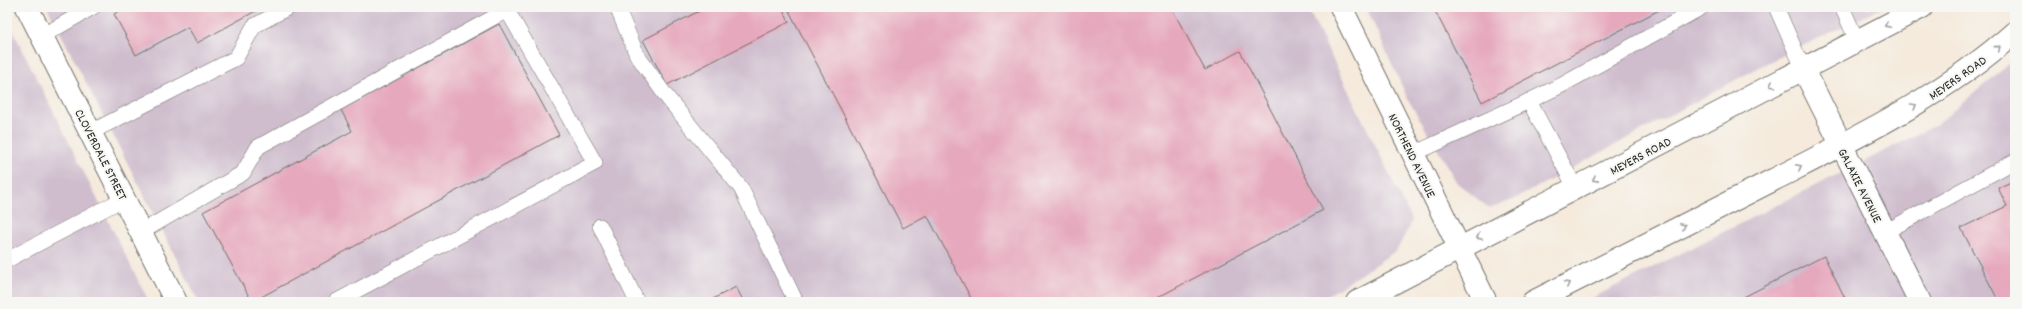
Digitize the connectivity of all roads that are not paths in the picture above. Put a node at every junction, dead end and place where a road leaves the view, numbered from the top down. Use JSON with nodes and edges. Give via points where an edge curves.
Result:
{"nodes":[{"id":1,"x":27,"y":7,"type":"edge"},
{"id":2,"x":94,"y":7,"type":"edge"},
{"id":3,"x":289,"y":7,"type":"edge"},
{"id":4,"x":617,"y":7,"type":"edge"},
{"id":5,"x":1341,"y":7,"type":"edge"},
{"id":6,"x":1702,"y":7,"type":"edge"},
{"id":7,"x":1776,"y":7,"type":"edge"},
{"id":8,"x":1842,"y":7,"type":"edge"},
{"id":9,"x":1922,"y":7,"type":"edge"},
{"id":10,"x":2015,"y":32,"type":"edge"},
{"id":11,"x":42,"y":36,"type":"junction"},
{"id":12,"x":1857,"y":41,"type":"junction"},
{"id":13,"x":1804,"y":68,"type":"junction"},
{"id":14,"x":1529,"y":101,"type":"junction"},
{"id":15,"x":91,"y":132,"type":"junction"},
{"id":16,"x":1842,"y":146,"type":"junction"},
{"id":17,"x":1413,"y":154,"type":"junction"},
{"id":18,"x":2015,"y":161,"type":"edge"},
{"id":19,"x":1576,"y":189,"type":"junction"},
{"id":20,"x":124,"y":198,"type":"junction"},
{"id":21,"x":600,"y":226,"type":"dead end"},
{"id":22,"x":141,"y":232,"type":"junction"},
{"id":23,"x":1885,"y":232,"type":"junction"},
{"id":24,"x":1459,"y":247,"type":"junction"},
{"id":25,"x":7,"y":260,"type":"edge"},
{"id":26,"x":176,"y":302,"type":"edge"},
{"id":27,"x":335,"y":302,"type":"edge"},
{"id":28,"x":637,"y":302,"type":"edge"},
{"id":29,"x":796,"y":302,"type":"edge"},
{"id":30,"x":1357,"y":302,"type":"edge"},
{"id":31,"x":1486,"y":302,"type":"edge"},
{"id":32,"x":1533,"y":302,"type":"edge"},
{"id":33,"x":1920,"y":302,"type":"edge"}],
"edges":[{"from":1,"to":11,"type":"street","name":"CLOVERDALE STREET"},
{"from":2,"to":11,"type":"lane"},
{"from":3,"to":15,"type":"lane","via":[[254,26],[236,58]]},
{"from":4,"to":29,"type":"lane","via":[[637,55],[666,96],[741,188]]},
{"from":5,"to":17,"type":"street","name":"NORTHEND AVENUE"},
{"from":6,"to":14,"type":"lane"},
{"from":7,"to":13,"type":"lane"},
{"from":8,"to":12,"type":"lane"},
{"from":9,"to":12,"type":"street","name":"MEYERS ROAD","one_way":true},
{"from":16,"to":10,"type":"street","name":"MEYERS ROAD","one_way":true,"via":[[1944,88]]},
{"from":11,"to":15,"type":"street","name":"CLOVERDALE STREET"},
{"from":12,"to":13,"type":"street","name":"MEYERS ROAD"},
{"from":13,"to":16,"type":"street","name":"GALAXIE AVENUE"},
{"from":13,"to":19,"type":"street","name":"MEYERS ROAD","one_way":true},
{"from":14,"to":17,"type":"lane"},
{"from":14,"to":19,"type":"lane"},
{"from":15,"to":20,"type":"street","name":"CLOVERDALE STREET"},
{"from":16,"to":23,"type":"street","name":"GALAXIE AVENUE"},
{"from":32,"to":16,"type":"street","name":"MEYERS ROAD","one_way":true},
{"from":17,"to":24,"type":"street","name":"NORTHEND AVENUE"},
{"from":18,"to":23,"type":"lane"},
{"from":19,"to":24,"type":"street","name":"MEYERS ROAD","one_way":true},
{"from":20,"to":22,"type":"street","name":"CLOVERDALE STREET"},
{"from":20,"to":25,"type":"lane"},
{"from":21,"to":28,"type":"lane"},
{"from":22,"to":26,"type":"street","name":"CLOVERDALE STREET"},
{"from":22,"to":27,"type":"lane","via":[[243,173],[258,147],[507,10],[595,163]]},
{"from":23,"to":33,"type":"street","name":"GALAXIE AVENUE"},
{"from":24,"to":30,"type":"street","name":"MEYERS ROAD"},
{"from":24,"to":31,"type":"street","name":"NORTHEND AVENUE"}]}
